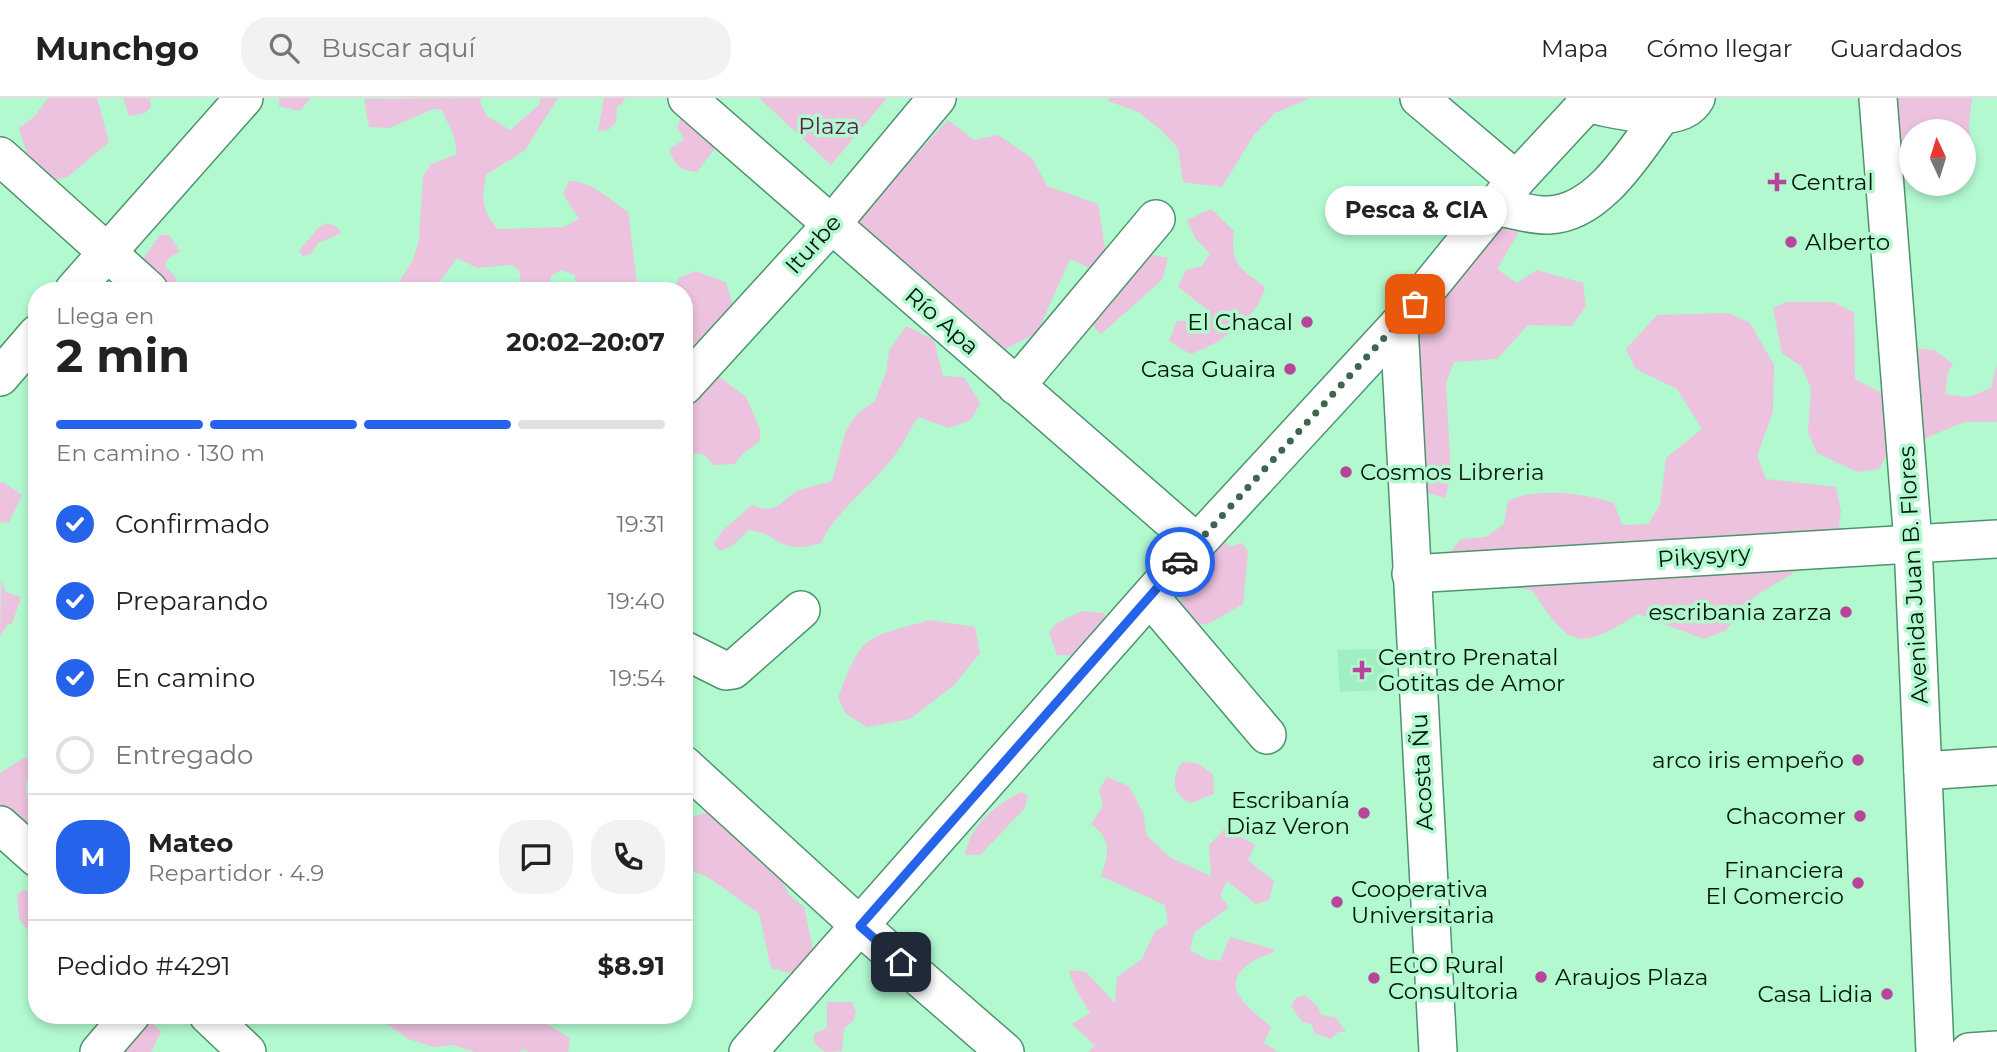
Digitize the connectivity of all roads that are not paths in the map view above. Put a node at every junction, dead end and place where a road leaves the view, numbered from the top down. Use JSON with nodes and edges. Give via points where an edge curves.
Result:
{"nodes":[{"id":1,"x":244,"y":98,"type":"edge"},
{"id":2,"x":687,"y":98,"type":"edge"},
{"id":3,"x":937,"y":98,"type":"edge"},
{"id":4,"x":1419,"y":98,"type":"edge"},
{"id":5,"x":1696,"y":98,"type":"edge"},
{"id":6,"x":1590,"y":101,"type":"edge"},
{"id":7,"x":1874,"y":101,"type":"edge"},
{"id":8,"x":1661,"y":116,"type":"junction"},
{"id":9,"x":0,"y":156,"type":"edge"},
{"id":10,"x":1505,"y":193,"type":"junction"},
{"id":11,"x":1156,"y":219,"type":"dead end"},
{"id":12,"x":831,"y":225,"type":"junction"},
{"id":13,"x":106,"y":253,"type":"junction"},
{"id":14,"x":81,"y":282,"type":"edge"},
{"id":15,"x":140,"y":282,"type":"edge"},
{"id":16,"x":1399,"y":324,"type":"junction"},
{"id":17,"x":28,"y":344,"type":"edge"},
{"id":18,"x":693,"y":376,"type":"edge"},
{"id":19,"x":0,"y":377,"type":"edge"},
{"id":20,"x":1016,"y":386,"type":"junction"},
{"id":21,"x":1997,"y":539,"type":"edge"},
{"id":22,"x":1197,"y":543,"type":"junction"},
{"id":23,"x":1913,"y":543,"type":"junction"},
{"id":24,"x":1411,"y":574,"type":"junction"},
{"id":25,"x":1150,"y":597,"type":"junction"},
{"id":26,"x":801,"y":610,"type":"dead end"},
{"id":27,"x":693,"y":654,"type":"edge"},
{"id":28,"x":1267,"y":735,"type":"dead end"},
{"id":29,"x":1997,"y":766,"type":"edge"},
{"id":30,"x":1923,"y":771,"type":"junction"},
{"id":31,"x":693,"y":773,"type":"edge"},
{"id":32,"x":0,"y":825,"type":"edge"},
{"id":33,"x":28,"y":850,"type":"edge"},
{"id":34,"x":860,"y":926,"type":"junction"},
{"id":35,"x":123,"y":1024,"type":"edge"},
{"id":36,"x":217,"y":1024,"type":"edge"},
{"id":37,"x":1997,"y":1050,"type":"edge"},
{"id":38,"x":99,"y":1052,"type":"edge"},
{"id":39,"x":247,"y":1052,"type":"edge"},
{"id":40,"x":748,"y":1052,"type":"edge"},
{"id":41,"x":1005,"y":1052,"type":"edge"},
{"id":42,"x":1438,"y":1052,"type":"edge"},
{"id":43,"x":1935,"y":1052,"type":"edge"},
{"id":44,"x":1969,"y":1052,"type":"edge"}],
"edges":[{"from":1,"to":13,"type":"street"},
{"from":2,"to":12,"type":"street","name":"Río Apa"},
{"from":3,"to":12,"type":"street","name":"Iturbe"},
{"from":4,"to":10,"type":"street"},
{"from":5,"to":8,"type":"street","via":[[1678,113]]},
{"from":6,"to":8,"type":"street"},
{"from":6,"to":10,"type":"street"},
{"from":7,"to":23,"type":"street","name":"Avenida Juan B. Flores"},
{"from":8,"to":10,"type":"street","via":[[1616,178],[1594,196],[1553,215]]},
{"from":9,"to":13,"type":"street"},
{"from":10,"to":16,"type":"street"},
{"from":11,"to":20,"type":"street"},
{"from":12,"to":18,"type":"street","name":"Iturbe"},
{"from":12,"to":20,"type":"street","name":"Río Apa"},
{"from":13,"to":14,"type":"street"},
{"from":13,"to":15,"type":"street"},
{"from":16,"to":22,"type":"street"},
{"from":16,"to":24,"type":"street","name":"Acosta Ñu"},
{"from":17,"to":19,"type":"street"},
{"from":20,"to":22,"type":"street","name":"Río Apa"},
{"from":21,"to":23,"type":"street","name":"Pikysyry"},
{"from":22,"to":25,"type":"street"},
{"from":23,"to":24,"type":"street","name":"Pikysyry"},
{"from":23,"to":30,"type":"street","name":"Avenida Juan B. Flores"},
{"from":24,"to":42,"type":"street","name":"Acosta Ñu"},
{"from":25,"to":28,"type":"street"},
{"from":25,"to":34,"type":"street"},
{"from":26,"to":27,"type":"street","via":[[733,670]]},
{"from":29,"to":30,"type":"street"},
{"from":30,"to":43,"type":"street","name":"Avenida Juan B. Flores"},
{"from":31,"to":34,"type":"street"},
{"from":32,"to":33,"type":"street"},
{"from":34,"to":40,"type":"street"},
{"from":34,"to":41,"type":"street"},
{"from":35,"to":38,"type":"street"},
{"from":36,"to":39,"type":"street"},
{"from":37,"to":44,"type":"street"}]}
